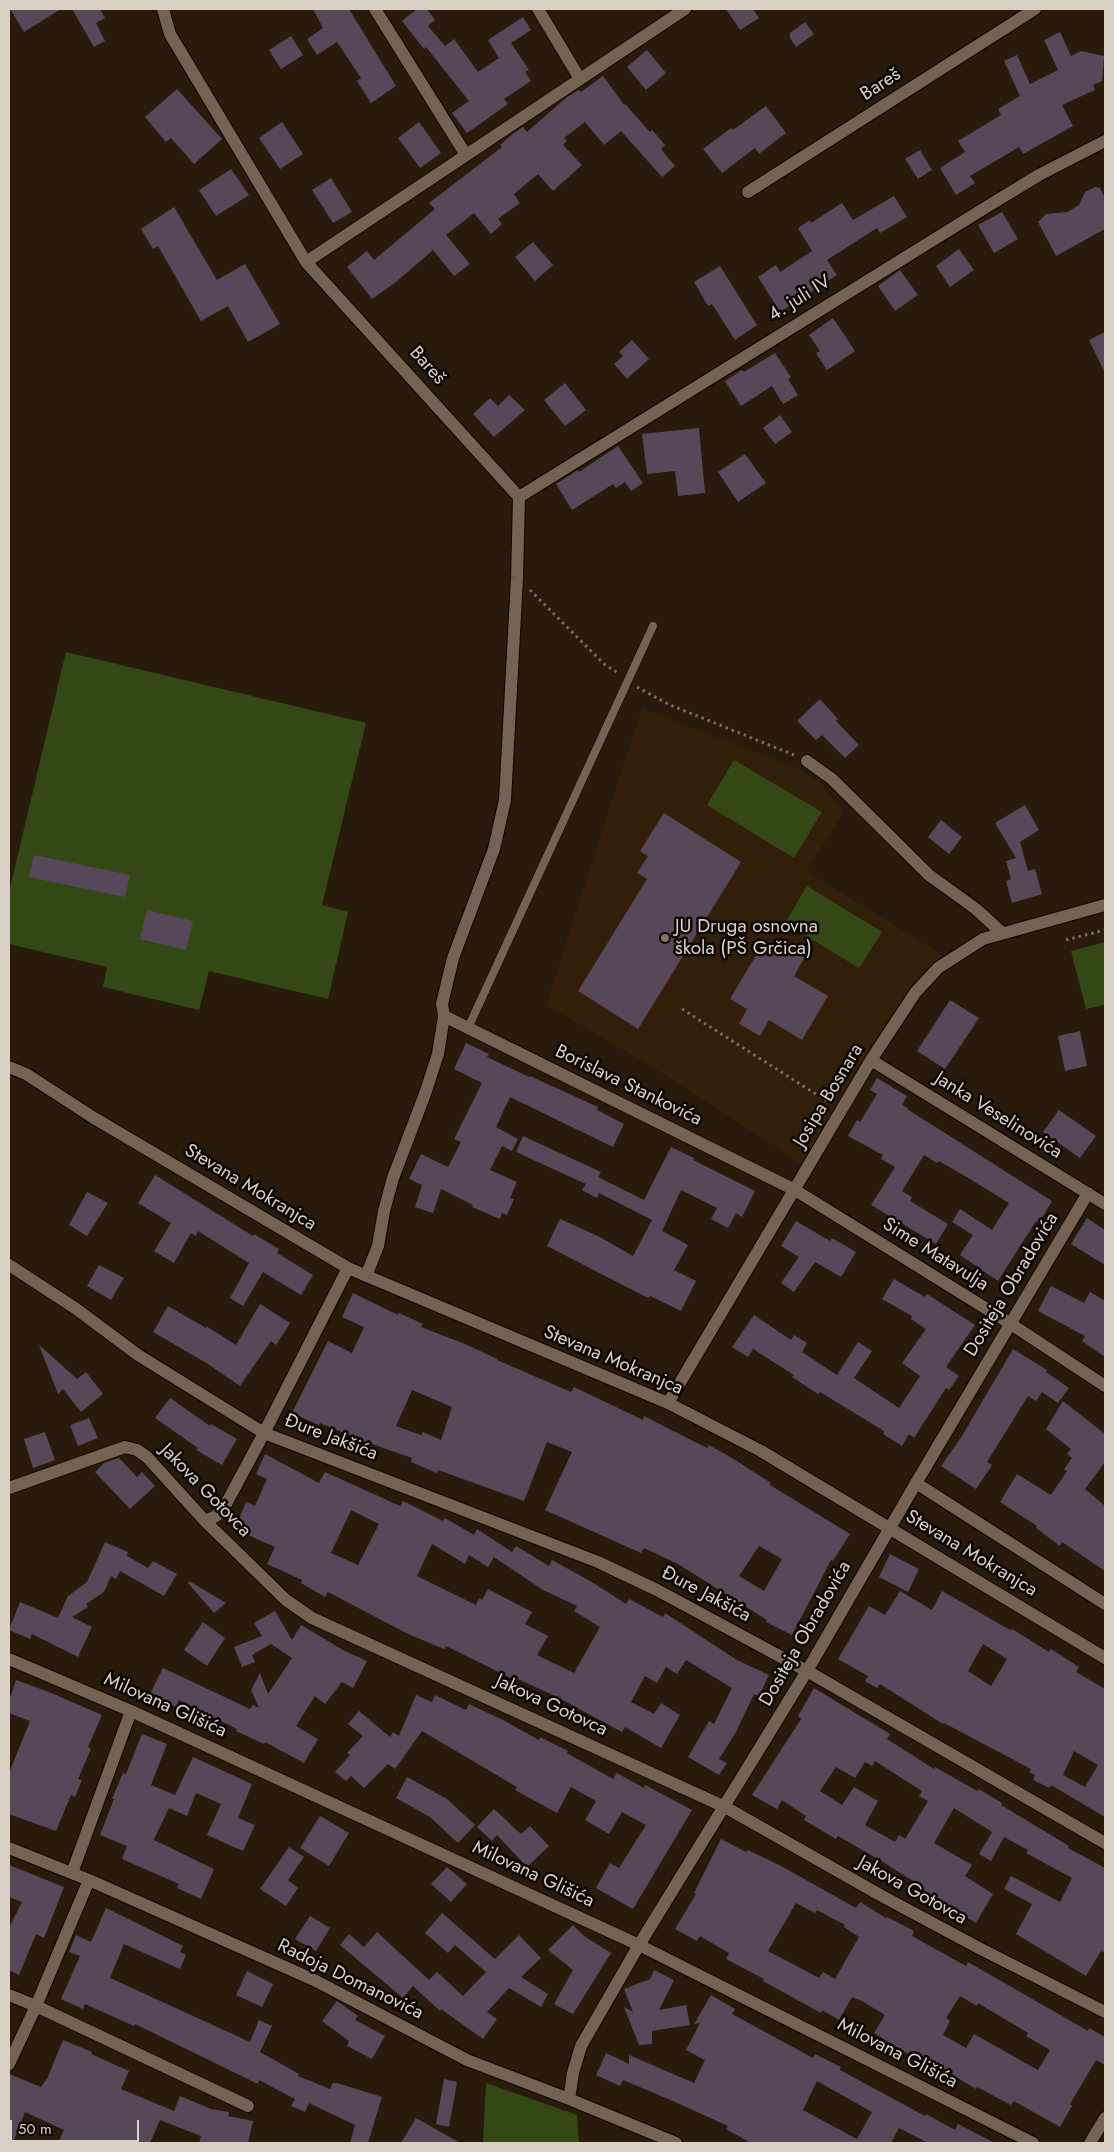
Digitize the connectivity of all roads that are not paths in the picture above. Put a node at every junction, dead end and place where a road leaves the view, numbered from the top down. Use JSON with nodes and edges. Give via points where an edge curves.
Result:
{"nodes":[{"id":1,"x":163,"y":9,"type":"edge"},
{"id":2,"x":374,"y":9,"type":"edge"},
{"id":3,"x":538,"y":9,"type":"edge"},
{"id":4,"x":684,"y":9,"type":"edge"},
{"id":5,"x":1035,"y":9,"type":"edge"},
{"id":6,"x":580,"y":79,"type":"junction"},
{"id":7,"x":1105,"y":141,"type":"edge"},
{"id":8,"x":466,"y":155,"type":"junction"},
{"id":9,"x":748,"y":192,"type":"dead end"},
{"id":10,"x":306,"y":262,"type":"junction"},
{"id":11,"x":519,"y":497,"type":"junction"},
{"id":12,"x":653,"y":626,"type":"dead end"},
{"id":13,"x":807,"y":761,"type":"road end"},
{"id":14,"x":1105,"y":906,"type":"edge"},
{"id":15,"x":1002,"y":933,"type":"junction"},
{"id":16,"x":444,"y":1016,"type":"junction"},
{"id":17,"x":468,"y":1028,"type":"junction"},
{"id":18,"x":871,"y":1060,"type":"junction"},
{"id":19,"x":9,"y":1067,"type":"edge"},
{"id":20,"x":794,"y":1190,"type":"junction"},
{"id":21,"x":1088,"y":1193,"type":"junction"},
{"id":22,"x":1105,"y":1204,"type":"edge"},
{"id":23,"x":9,"y":1264,"type":"edge"},
{"id":24,"x":348,"y":1268,"type":"junction"},
{"id":25,"x":366,"y":1276,"type":"junction"},
{"id":26,"x":1011,"y":1324,"type":"junction"},
{"id":27,"x":1105,"y":1386,"type":"edge"},
{"id":28,"x":668,"y":1404,"type":"junction"},
{"id":29,"x":264,"y":1432,"type":"junction"},
{"id":30,"x":916,"y":1483,"type":"junction"},
{"id":31,"x":9,"y":1488,"type":"edge"},
{"id":32,"x":205,"y":1521,"type":"junction"},
{"id":33,"x":891,"y":1527,"type":"junction"},
{"id":34,"x":1105,"y":1604,"type":"edge"},
{"id":35,"x":1105,"y":1658,"type":"edge"},
{"id":36,"x":9,"y":1659,"type":"edge"},
{"id":37,"x":808,"y":1671,"type":"junction"},
{"id":38,"x":131,"y":1711,"type":"junction"},
{"id":39,"x":725,"y":1807,"type":"junction"},
{"id":40,"x":1105,"y":1842,"type":"edge"},
{"id":41,"x":9,"y":1848,"type":"edge"},
{"id":42,"x":72,"y":1873,"type":"junction"},
{"id":43,"x":89,"y":1880,"type":"junction"},
{"id":44,"x":639,"y":1945,"type":"junction"},
{"id":45,"x":9,"y":1995,"type":"edge"},
{"id":46,"x":36,"y":2006,"type":"junction"},
{"id":47,"x":1105,"y":2012,"type":"edge"},
{"id":48,"x":9,"y":2064,"type":"edge"},
{"id":49,"x":569,"y":2099,"type":"junction"},
{"id":50,"x":248,"y":2106,"type":"dead end"},
{"id":51,"x":1105,"y":2118,"type":"edge"},
{"id":52,"x":676,"y":2143,"type":"edge"},
{"id":53,"x":1033,"y":2143,"type":"edge"},
{"id":54,"x":1090,"y":2143,"type":"edge"}],
"edges":[{"from":1,"to":10,"type":"street","name":"Bareš","via":[[170,34]]},
{"from":2,"to":8,"type":"street"},
{"from":3,"to":6,"type":"street"},
{"from":4,"to":6,"type":"street"},
{"from":5,"to":9,"type":"street","name":"Bareš"},
{"from":6,"to":8,"type":"street"},
{"from":7,"to":11,"type":"street","name":"4. juli IV","via":[[1039,175]]},
{"from":8,"to":10,"type":"street"},
{"from":10,"to":11,"type":"street","name":"Bareš"},
{"from":11,"to":16,"type":"street","via":[[505,800],[494,849],[453,958],[442,1004]]},
{"from":12,"to":17,"type":"lane"},
{"from":13,"to":15,"type":"street","via":[[832,779],[929,875],[976,909]]},
{"from":14,"to":15,"type":"street","name":"Josipa Bosnara"},
{"from":15,"to":18,"type":"street","name":"Josipa Bosnara","via":[[983,939],[938,968],[915,993]]},
{"from":16,"to":17,"type":"street","name":"Borislava Stankovića"},
{"from":16,"to":25,"type":"street","via":[[438,1054],[393,1178],[378,1246]]},
{"from":17,"to":20,"type":"street","name":"Borislava Stankovića"},
{"from":18,"to":20,"type":"street","name":"Josipa Bosnara"},
{"from":18,"to":21,"type":"street","name":"Janka Veselinovića"},
{"from":19,"to":24,"type":"street","name":"Stevana Mokranjca","via":[[26,1074],[94,1118]]},
{"from":20,"to":26,"type":"street","name":"Sime Matavulja"},
{"from":20,"to":28,"type":"street","name":"Josipa Bosnara"},
{"from":21,"to":22,"type":"street","name":"Janka Veselinovića"},
{"from":21,"to":26,"type":"street","name":"Dositeja Obradovića"},
{"from":23,"to":29,"type":"street","name":"Đure Jakšića","via":[[138,1355]]},
{"from":24,"to":25,"type":"street","name":"Stevana Mokranjca"},
{"from":24,"to":29,"type":"street"},
{"from":25,"to":28,"type":"street","name":"Stevana Mokranjca"},
{"from":26,"to":27,"type":"street","name":"Sime Matavulja"},
{"from":26,"to":30,"type":"street","name":"Dositeja Obradovića"},
{"from":28,"to":33,"type":"street","name":"Stevana Mokranjca","via":[[761,1450]]},
{"from":29,"to":32,"type":"street","via":[[226,1504],[216,1516]]},
{"from":29,"to":37,"type":"street","name":"Đure Jakšića","via":[[598,1562]]},
{"from":30,"to":33,"type":"street","name":"Dositeja Obradovića"},
{"from":30,"to":34,"type":"street","name":"Stevana Mokranjca"},
{"from":31,"to":32,"type":"street","name":"Jakova Gotovca","via":[[125,1447],[131,1448],[142,1453]]},
{"from":32,"to":39,"type":"street","name":"Jakova Gotovca","via":[[286,1600],[312,1618]]},
{"from":33,"to":35,"type":"street","name":"Stevana Mokranjca"},
{"from":33,"to":37,"type":"street","name":"Dositeja Obradovića"},
{"from":36,"to":38,"type":"street","name":"Milovana Glišića"},
{"from":37,"to":39,"type":"street","name":"Dositeja Obradovića"},
{"from":37,"to":40,"type":"street","name":"Đure Jakšića"},
{"from":38,"to":42,"type":"street"},
{"from":38,"to":44,"type":"street","name":"Milovana Glišića"},
{"from":39,"to":44,"type":"street","name":"Dositeja Obradovića"},
{"from":39,"to":47,"type":"street","name":"Jakova Gotovca","via":[[933,1924]]},
{"from":41,"to":42,"type":"street","name":"Radoja Domanovića"},
{"from":42,"to":43,"type":"street","name":"Radoja Domanovića"},
{"from":43,"to":46,"type":"street"},
{"from":43,"to":49,"type":"street","name":"Radoja Domanovića","via":[[314,1980],[467,2060]]},
{"from":44,"to":49,"type":"street","name":"Dositeja Obradovića","via":[[581,2046]]},
{"from":44,"to":53,"type":"street","name":"Milovana Glišića"},
{"from":45,"to":46,"type":"street"},
{"from":46,"to":48,"type":"street"},
{"from":46,"to":50,"type":"street"},
{"from":49,"to":52,"type":"street","name":"Radoja Domanovića"},
{"from":51,"to":54,"type":"street"}]}
